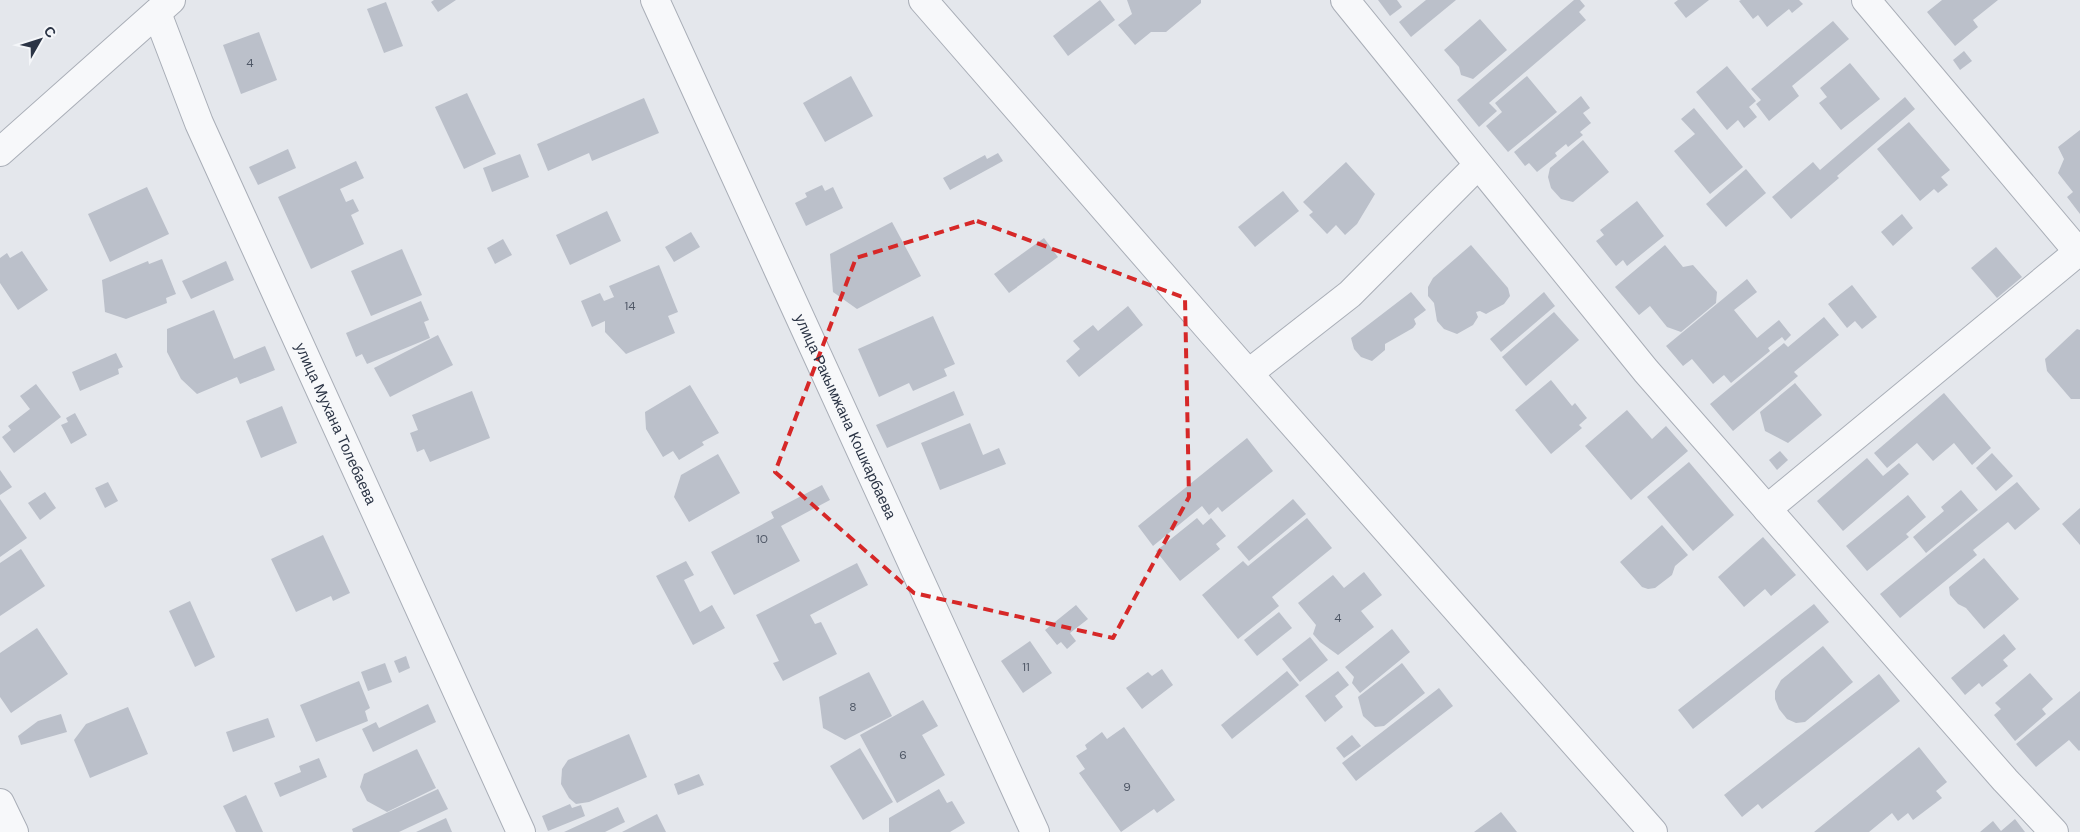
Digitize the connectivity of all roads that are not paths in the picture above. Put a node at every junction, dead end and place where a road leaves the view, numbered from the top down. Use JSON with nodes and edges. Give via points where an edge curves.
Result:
{"nodes":[{"id":1,"x":655,"y":0,"type":"edge"},
{"id":2,"x":923,"y":0,"type":"edge"},
{"id":3,"x":1345,"y":0,"type":"edge"},
{"id":4,"x":1866,"y":0,"type":"edge"},
{"id":5,"x":164,"y":6,"type":"edge"},
{"id":6,"x":0,"y":152,"type":"edge"},
{"id":7,"x":1478,"y":166,"type":"junction"},
{"id":8,"x":2079,"y":253,"type":"edge"},
{"id":9,"x":1249,"y":374,"type":"junction"},
{"id":10,"x":1767,"y":509,"type":"junction"},
{"id":11,"x":0,"y":803,"type":"edge"},
{"id":12,"x":1029,"y":829,"type":"edge"},
{"id":13,"x":14,"y":832,"type":"edge"},
{"id":14,"x":521,"y":832,"type":"edge"},
{"id":15,"x":1654,"y":832,"type":"edge"},
{"id":16,"x":2054,"y":832,"type":"edge"}],
"edges":[{"from":1,"to":12,"type":"street","name":"улица Ракымжана Кошкарбаева"},
{"from":2,"to":9,"type":"street"},
{"from":3,"to":7,"type":"street"},
{"from":4,"to":8,"type":"street"},
{"from":5,"to":6,"type":"street"},
{"from":5,"to":14,"type":"street","name":"улица Мухана Толебаева","via":[[199,123]]},
{"from":7,"to":9,"type":"street","via":[[1350,294]]},
{"from":7,"to":10,"type":"street","via":[[1646,371]]},
{"from":8,"to":10,"type":"street"},
{"from":9,"to":15,"type":"street"},
{"from":10,"to":16,"type":"street"},
{"from":11,"to":13,"type":"street"}]}
